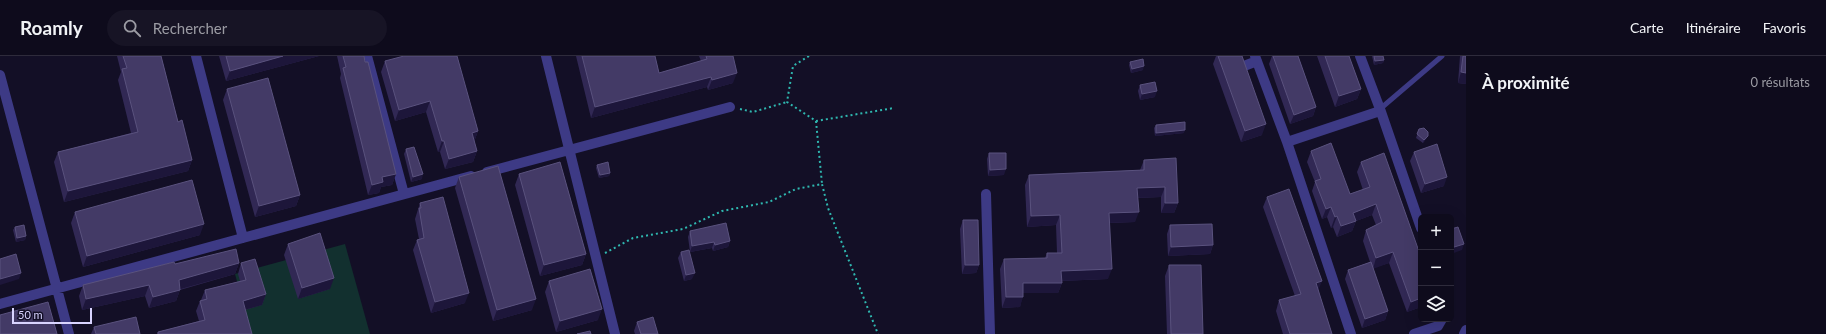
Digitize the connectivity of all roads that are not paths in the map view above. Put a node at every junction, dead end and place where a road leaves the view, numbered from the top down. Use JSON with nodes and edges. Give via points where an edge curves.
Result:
{"nodes":[{"id":1,"x":196,"y":56,"type":"edge"},
{"id":2,"x":367,"y":56,"type":"edge"},
{"id":3,"x":546,"y":56,"type":"edge"},
{"id":4,"x":1360,"y":56,"type":"edge"},
{"id":5,"x":1442,"y":56,"type":"edge"},
{"id":6,"x":1256,"y":58,"type":"edge"},
{"id":7,"x":1244,"y":66,"type":"edge"},
{"id":8,"x":0,"y":75,"type":"edge"},
{"id":9,"x":730,"y":107,"type":"road end"},
{"id":10,"x":1380,"y":110,"type":"junction"},
{"id":11,"x":1287,"y":142,"type":"junction"},
{"id":12,"x":570,"y":150,"type":"junction"},
{"id":13,"x":404,"y":194,"type":"junction"},
{"id":14,"x":986,"y":194,"type":"dead end"},
{"id":15,"x":1418,"y":219,"type":"edge"},
{"id":16,"x":243,"y":238,"type":"junction"},
{"id":17,"x":57,"y":288,"type":"junction"},
{"id":18,"x":0,"y":304,"type":"edge"},
{"id":19,"x":1440,"y":322,"type":"edge"},
{"id":20,"x":1466,"y":330,"type":"edge"},
{"id":21,"x":69,"y":334,"type":"edge"},
{"id":22,"x":615,"y":334,"type":"edge"},
{"id":23,"x":990,"y":334,"type":"edge"},
{"id":24,"x":1351,"y":334,"type":"edge"},
{"id":25,"x":1414,"y":334,"type":"edge"},
{"id":26,"x":1464,"y":334,"type":"edge"}],
"edges":[{"from":1,"to":16,"type":"street"},
{"from":2,"to":13,"type":"street"},
{"from":3,"to":12,"type":"street"},
{"from":4,"to":10,"type":"street"},
{"from":5,"to":10,"type":"lane"},
{"from":6,"to":7,"type":"street"},
{"from":6,"to":11,"type":"street"},
{"from":8,"to":17,"type":"street"},
{"from":9,"to":12,"type":"street"},
{"from":10,"to":11,"type":"street"},
{"from":10,"to":15,"type":"street"},
{"from":11,"to":24,"type":"street"},
{"from":12,"to":13,"type":"street"},
{"from":12,"to":22,"type":"street"},
{"from":13,"to":16,"type":"street"},
{"from":14,"to":23,"type":"street"},
{"from":16,"to":17,"type":"street"},
{"from":17,"to":18,"type":"street"},
{"from":17,"to":21,"type":"street"},
{"from":19,"to":25,"type":"street","via":[[1438,326]]},
{"from":20,"to":26,"type":"street"}]}
